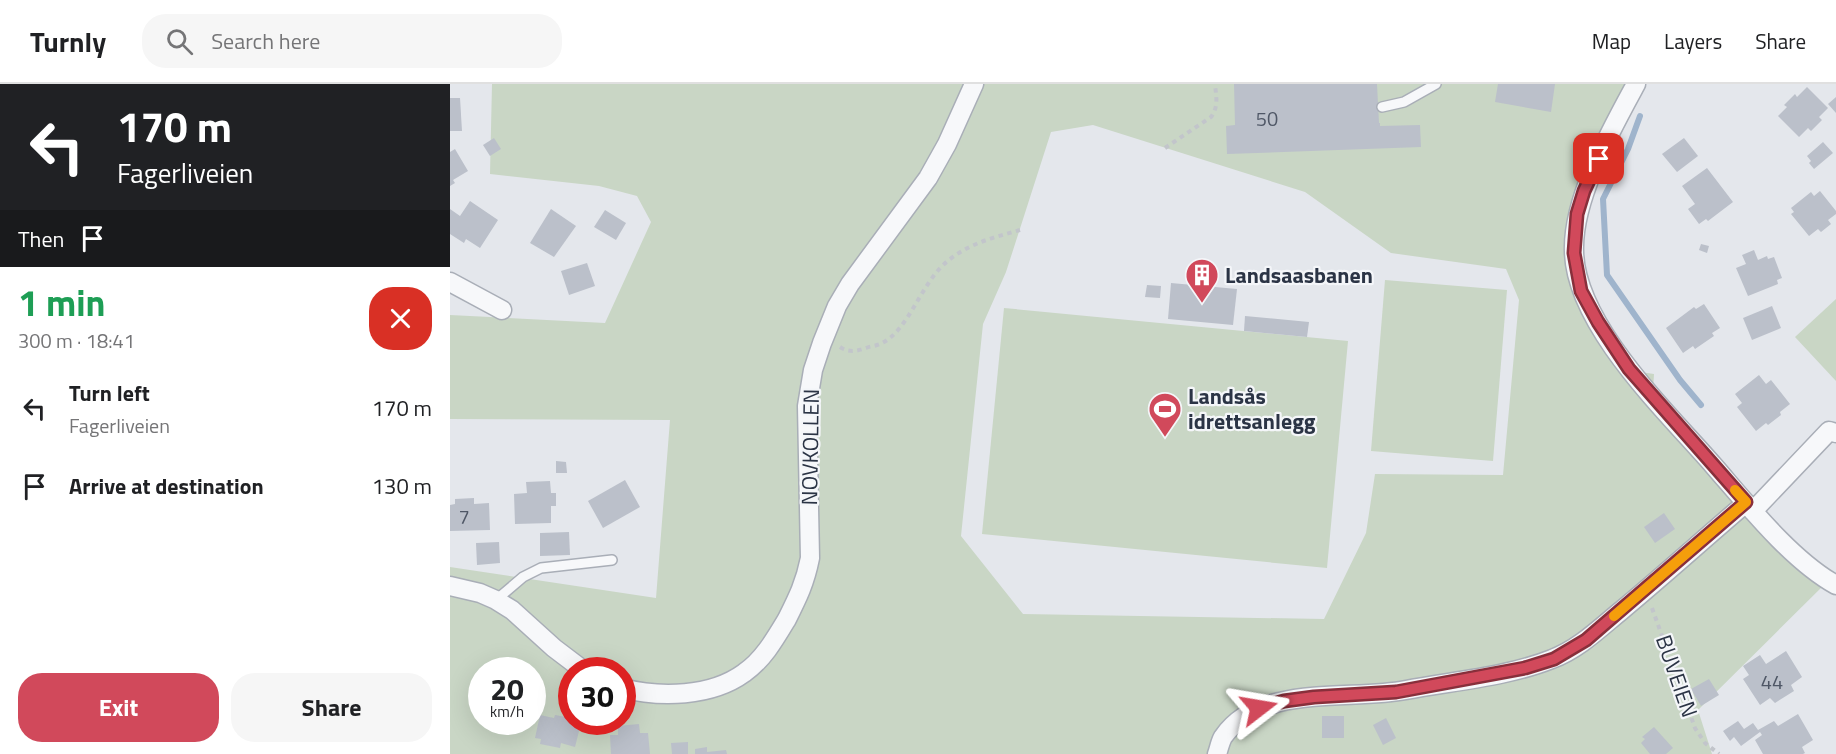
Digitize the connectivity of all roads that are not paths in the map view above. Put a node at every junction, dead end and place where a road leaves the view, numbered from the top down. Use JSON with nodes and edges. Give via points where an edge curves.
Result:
{"nodes":[{"id":1,"x":974,"y":84,"type":"edge"},
{"id":2,"x":1436,"y":84,"type":"edge"},
{"id":3,"x":1636,"y":84,"type":"edge"},
{"id":4,"x":1382,"y":107,"type":"dead end"},
{"id":5,"x":450,"y":282,"type":"edge"},
{"id":6,"x":502,"y":310,"type":"dead end"},
{"id":7,"x":1834,"y":427,"type":"edge"},
{"id":8,"x":1749,"y":507,"type":"junction"},
{"id":9,"x":612,"y":560,"type":"dead end"},
{"id":10,"x":1836,"y":585,"type":"edge"},
{"id":11,"x":450,"y":586,"type":"edge"},
{"id":12,"x":496,"y":600,"type":"junction"},
{"id":13,"x":566,"y":657,"type":"edge"},
{"id":14,"x":636,"y":690,"type":"edge"},
{"id":15,"x":1217,"y":754,"type":"edge"}],
"edges":[{"from":1,"to":14,"type":"street","name":"NOVKOLLEN","via":[[928,178],[850,284],[824,336],[807,406],[810,558],[801,593],[784,624],[765,654],[744,673],[716,687],[673,694]]},
{"from":2,"to":4,"type":"lane","via":[[1404,102]]},
{"from":3,"to":8,"type":"street","via":[[1606,142],[1577,214],[1574,253],[1581,291],[1629,369]]},
{"from":5,"to":6,"type":"street"},
{"from":7,"to":8,"type":"street"},
{"from":8,"to":10,"type":"street","via":[[1798,557]]},
{"from":8,"to":15,"type":"street","via":[[1586,640],[1554,659],[1396,692],[1314,697],[1259,708],[1236,723],[1222,739]]},
{"from":9,"to":12,"type":"lane","via":[[541,568],[523,577]]},
{"from":11,"to":12,"type":"street"},
{"from":12,"to":13,"type":"street"}]}
